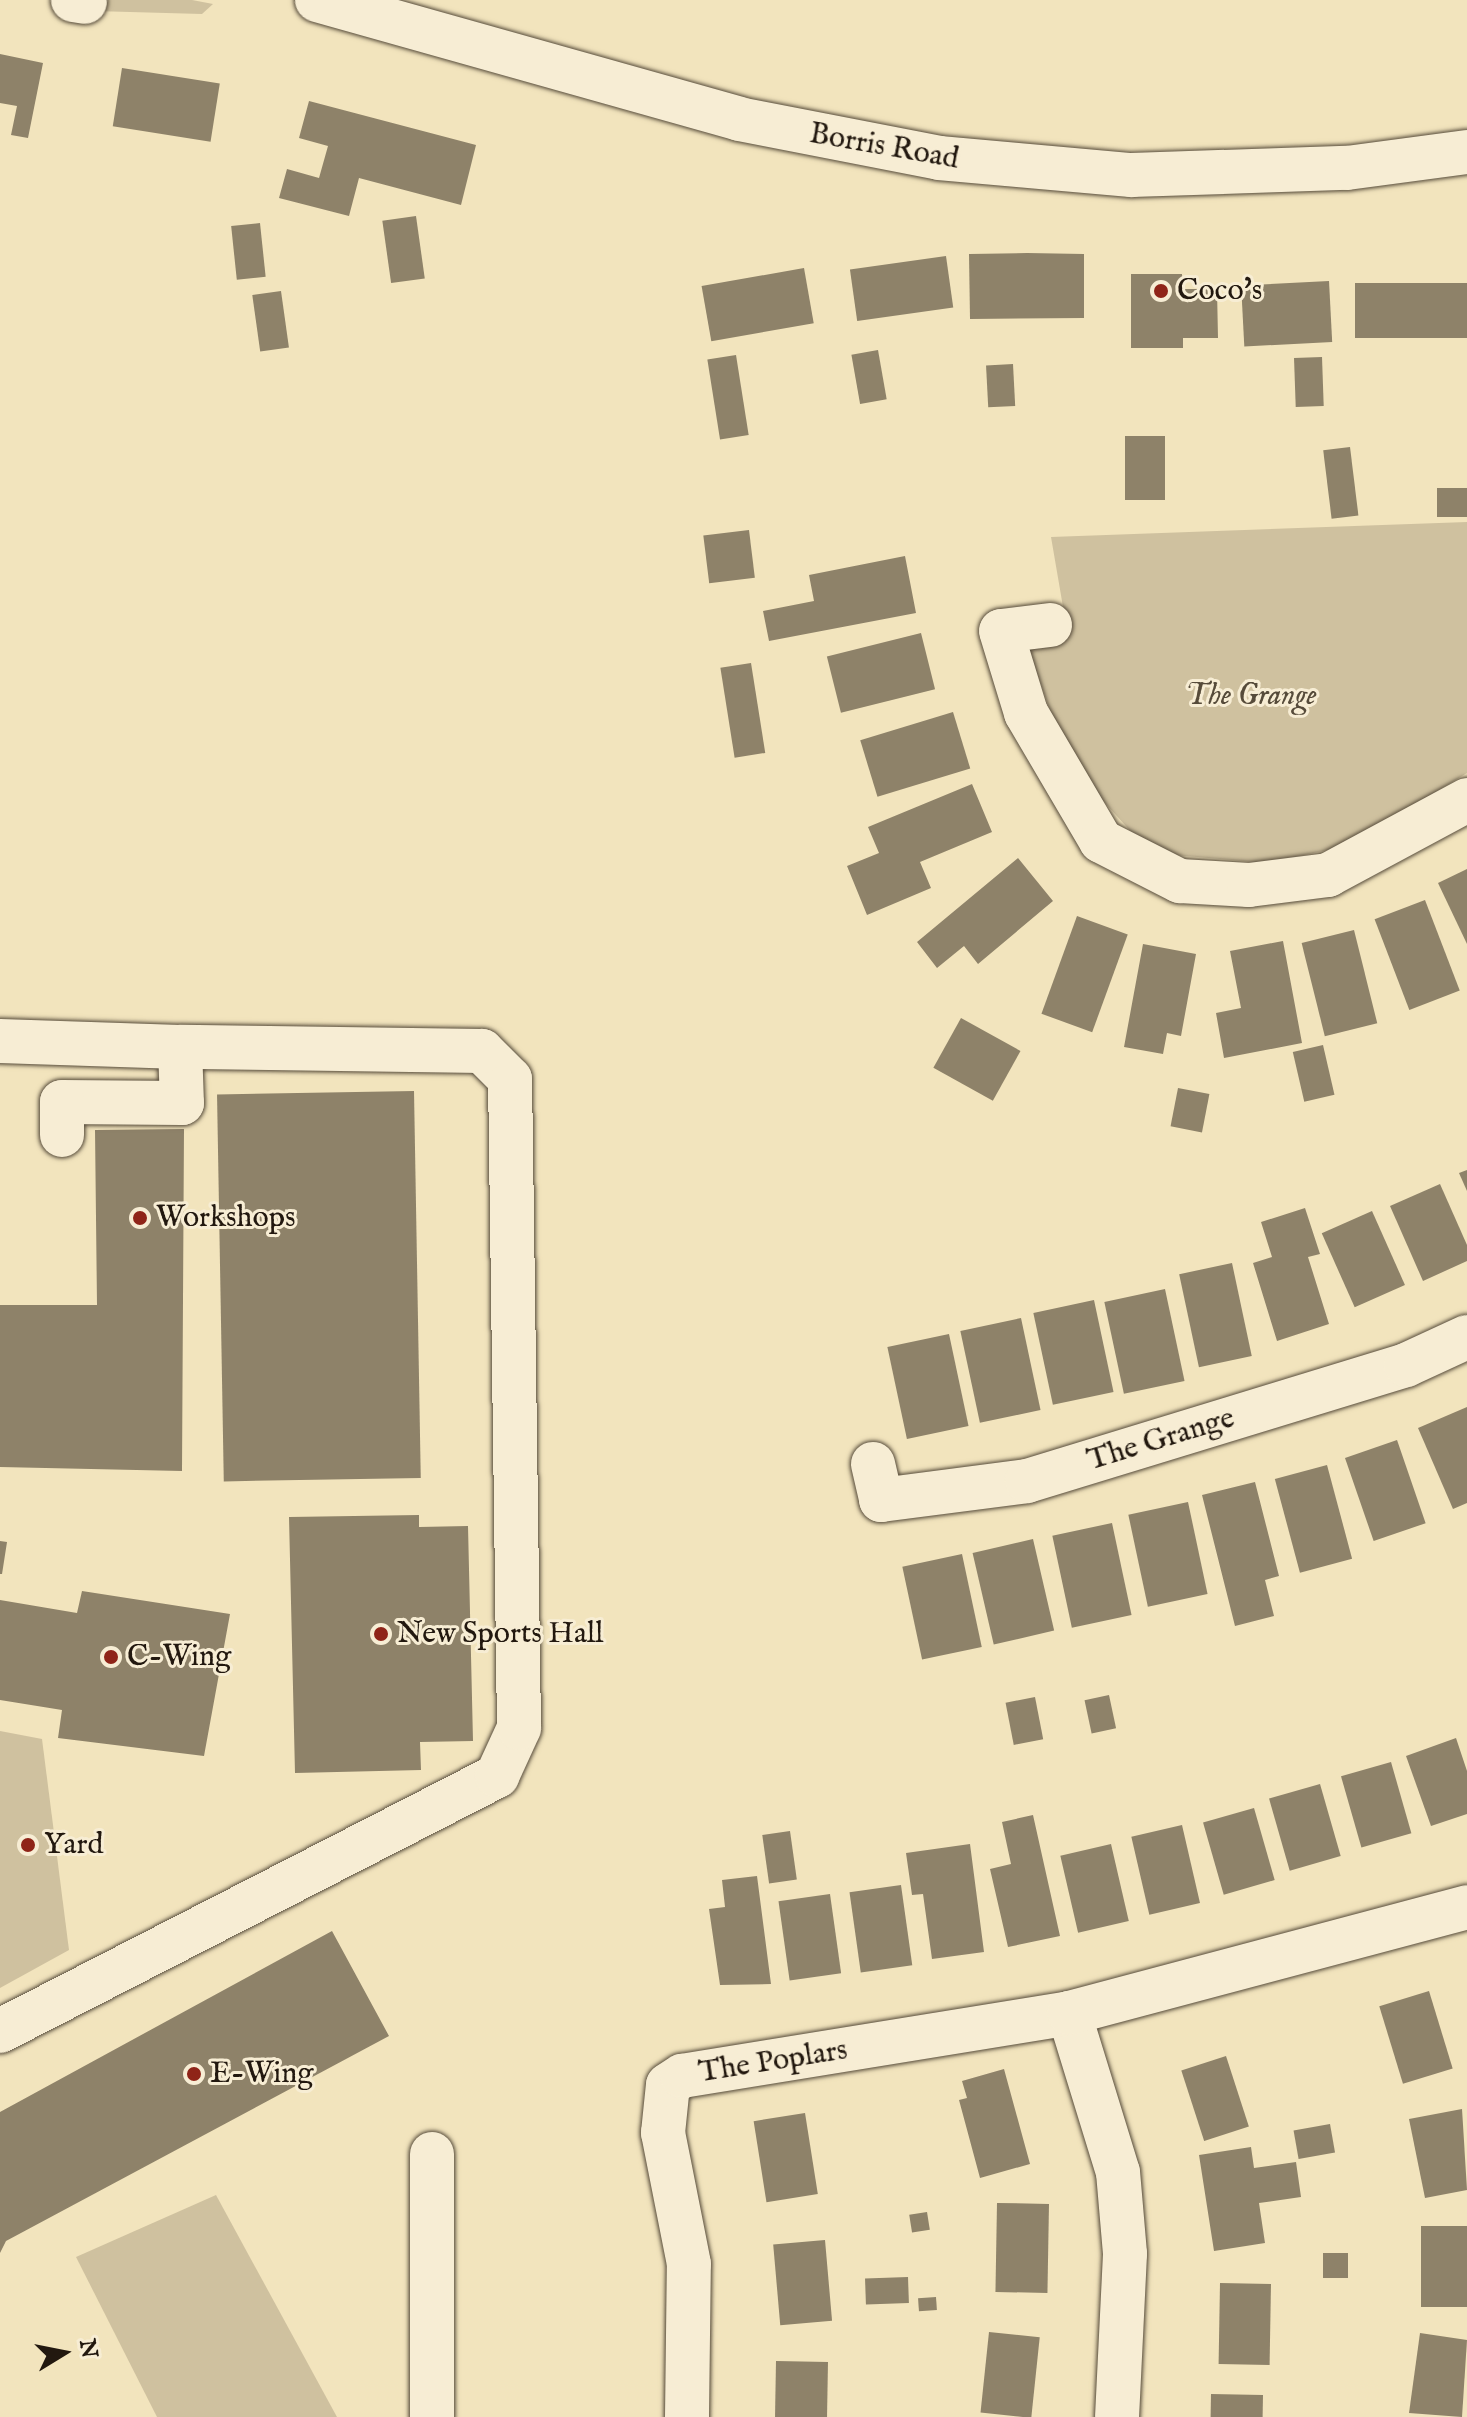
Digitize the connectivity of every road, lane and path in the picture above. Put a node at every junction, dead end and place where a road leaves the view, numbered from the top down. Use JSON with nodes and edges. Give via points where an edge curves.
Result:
{"nodes":[{"id":1,"x":317,"y":0,"type":"edge"},
{"id":2,"x":1467,"y":152,"type":"edge"},
{"id":3,"x":1050,"y":625,"type":"dead end"},
{"id":4,"x":1467,"y":800,"type":"edge"},
{"id":5,"x":0,"y":1041,"type":"edge"},
{"id":6,"x":180,"y":1047,"type":"junction"},
{"id":7,"x":62,"y":1135,"type":"dead end"},
{"id":8,"x":1467,"y":1337,"type":"edge"},
{"id":9,"x":873,"y":1464,"type":"dead end"},
{"id":10,"x":1467,"y":1907,"type":"edge"},
{"id":11,"x":1069,"y":2013,"type":"junction"},
{"id":12,"x":0,"y":2031,"type":"edge"},
{"id":13,"x":432,"y":2154,"type":"dead end"},
{"id":14,"x":432,"y":2417,"type":"edge"},
{"id":15,"x":687,"y":2417,"type":"edge"},
{"id":16,"x":1117,"y":2417,"type":"edge"}],
"edges":[{"from":1,"to":2,"type":"street","name":"Borris Road","via":[[739,119],[939,158],[1131,175],[1347,168]]},
{"from":3,"to":4,"type":"street","via":[[1001,631],[1026,713],[1101,841],[1180,881],[1249,885],[1328,875]]},
{"from":5,"to":6,"type":"street"},
{"from":6,"to":7,"type":"street","via":[[182,1103],[62,1102]]},
{"from":6,"to":12,"type":"street","via":[[482,1051],[510,1079],[519,1728],[497,1776]]},
{"from":8,"to":9,"type":"street","name":"The Grange","via":[[1406,1365],[1027,1481],[881,1500]]},
{"from":10,"to":11,"type":"street","name":"The Poplars"},
{"from":11,"to":15,"type":"street","name":"The Poplars","via":[[682,2076],[668,2085],[663,2133],[689,2264]]},
{"from":11,"to":16,"type":"street","via":[[1118,2172],[1125,2254]]},
{"from":13,"to":14,"type":"street"}]}
